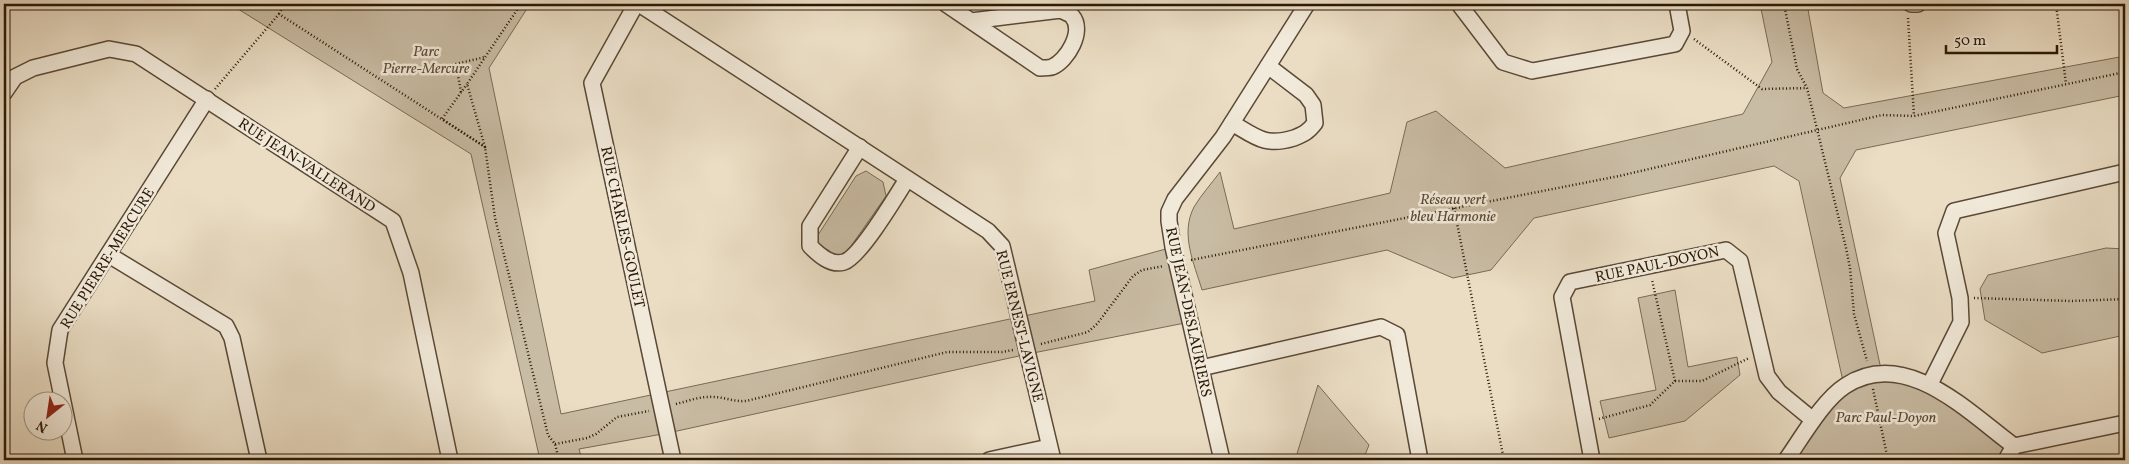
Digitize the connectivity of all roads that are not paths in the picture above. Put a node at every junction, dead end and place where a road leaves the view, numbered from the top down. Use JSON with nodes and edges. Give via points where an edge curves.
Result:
{"nodes":[{"id":1,"x":637,"y":4,"type":"edge"},
{"id":2,"x":946,"y":4,"type":"edge"},
{"id":3,"x":1306,"y":4,"type":"edge"},
{"id":4,"x":1459,"y":4,"type":"edge"},
{"id":5,"x":1677,"y":4,"type":"edge"},
{"id":6,"x":971,"y":21,"type":"junction"},
{"id":7,"x":1268,"y":66,"type":"junction"},
{"id":8,"x":4,"y":93,"type":"edge"},
{"id":9,"x":207,"y":99,"type":"junction"},
{"id":10,"x":1232,"y":122,"type":"junction"},
{"id":11,"x":860,"y":147,"type":"junction"},
{"id":12,"x":2125,"y":172,"type":"edge"},
{"id":13,"x":908,"y":178,"type":"junction"},
{"id":14,"x":109,"y":255,"type":"junction"},
{"id":15,"x":1201,"y":368,"type":"junction"},
{"id":16,"x":1930,"y":384,"type":"junction"},
{"id":17,"x":1813,"y":420,"type":"junction"},
{"id":18,"x":2125,"y":423,"type":"edge"},
{"id":19,"x":2014,"y":446,"type":"junction"},
{"id":20,"x":1051,"y":454,"type":"edge"},
{"id":21,"x":76,"y":460,"type":"edge"},
{"id":22,"x":259,"y":460,"type":"edge"},
{"id":23,"x":450,"y":460,"type":"edge"},
{"id":24,"x":673,"y":460,"type":"edge"},
{"id":25,"x":989,"y":460,"type":"edge"},
{"id":26,"x":1222,"y":460,"type":"edge"},
{"id":27,"x":1420,"y":460,"type":"edge"},
{"id":28,"x":1592,"y":460,"type":"edge"},
{"id":29,"x":1786,"y":460,"type":"edge"},
{"id":30,"x":2006,"y":460,"type":"edge"}],
"edges":[{"from":1,"to":11,"type":"street","name":"RUE ERNEST-LAVIGNE"},
{"from":1,"to":24,"type":"street","name":"RUE CHARLES-GOULET","via":[[592,83]]},
{"from":2,"to":6,"type":"street"},
{"from":3,"to":7,"type":"street","name":"RUE JEAN-DESLAURIERS"},
{"from":4,"to":5,"type":"street","via":[[1503,62],[1532,71],[1675,44],[1682,31]]},
{"from":6,"to":6,"type":"street","via":[[1040,68],[1051,68],[1061,62],[1076,38],[1076,23],[1072,16],[1061,10]]},
{"from":7,"to":10,"type":"street","name":"RUE JEAN-DESLAURIERS"},
{"from":7,"to":10,"type":"street","via":[[1306,95],[1313,105],[1315,123],[1308,133],[1278,143],[1261,140]]},
{"from":8,"to":9,"type":"street","name":"RUE JEAN-VALLERAND","via":[[15,76],[33,68],[109,49],[136,54]]},
{"from":9,"to":14,"type":"street","name":"RUE PIERRE-MERCURE"},
{"from":9,"to":23,"type":"street","name":"RUE JEAN-VALLERAND","via":[[393,220],[411,273]]},
{"from":10,"to":15,"type":"street","name":"RUE JEAN-DESLAURIERS","via":[[1172,205],[1170,230]]},
{"from":11,"to":13,"type":"street","name":"RUE ERNEST-LAVIGNE"},
{"from":11,"to":13,"type":"street","via":[[810,226],[810,246],[820,256],[834,263],[845,262],[858,252]]},
{"from":12,"to":16,"type":"street","via":[[1954,211],[1946,233],[1960,298],[1961,322]]},
{"from":13,"to":20,"type":"street","name":"RUE ERNEST-LAVIGNE","via":[[988,231],[1002,246]]},
{"from":14,"to":21,"type":"street","name":"RUE PIERRE-MERCURE","via":[[60,330],[55,363]]},
{"from":14,"to":22,"type":"street","via":[[226,326],[232,338]]},
{"from":15,"to":26,"type":"street","name":"RUE JEAN-DESLAURIERS"},
{"from":15,"to":27,"type":"street","via":[[1380,327],[1397,335]]},
{"from":16,"to":17,"type":"street","via":[[1906,375],[1870,375],[1844,387]]},
{"from":16,"to":19,"type":"street"},
{"from":17,"to":28,"type":"street","name":"RUE PAUL-DOYON","via":[[1779,392],[1767,376],[1740,261],[1726,250],[1570,282],[1562,296]]},
{"from":17,"to":29,"type":"street"},
{"from":18,"to":19,"type":"street"},
{"from":19,"to":30,"type":"street"},
{"from":20,"to":25,"type":"street"}]}
